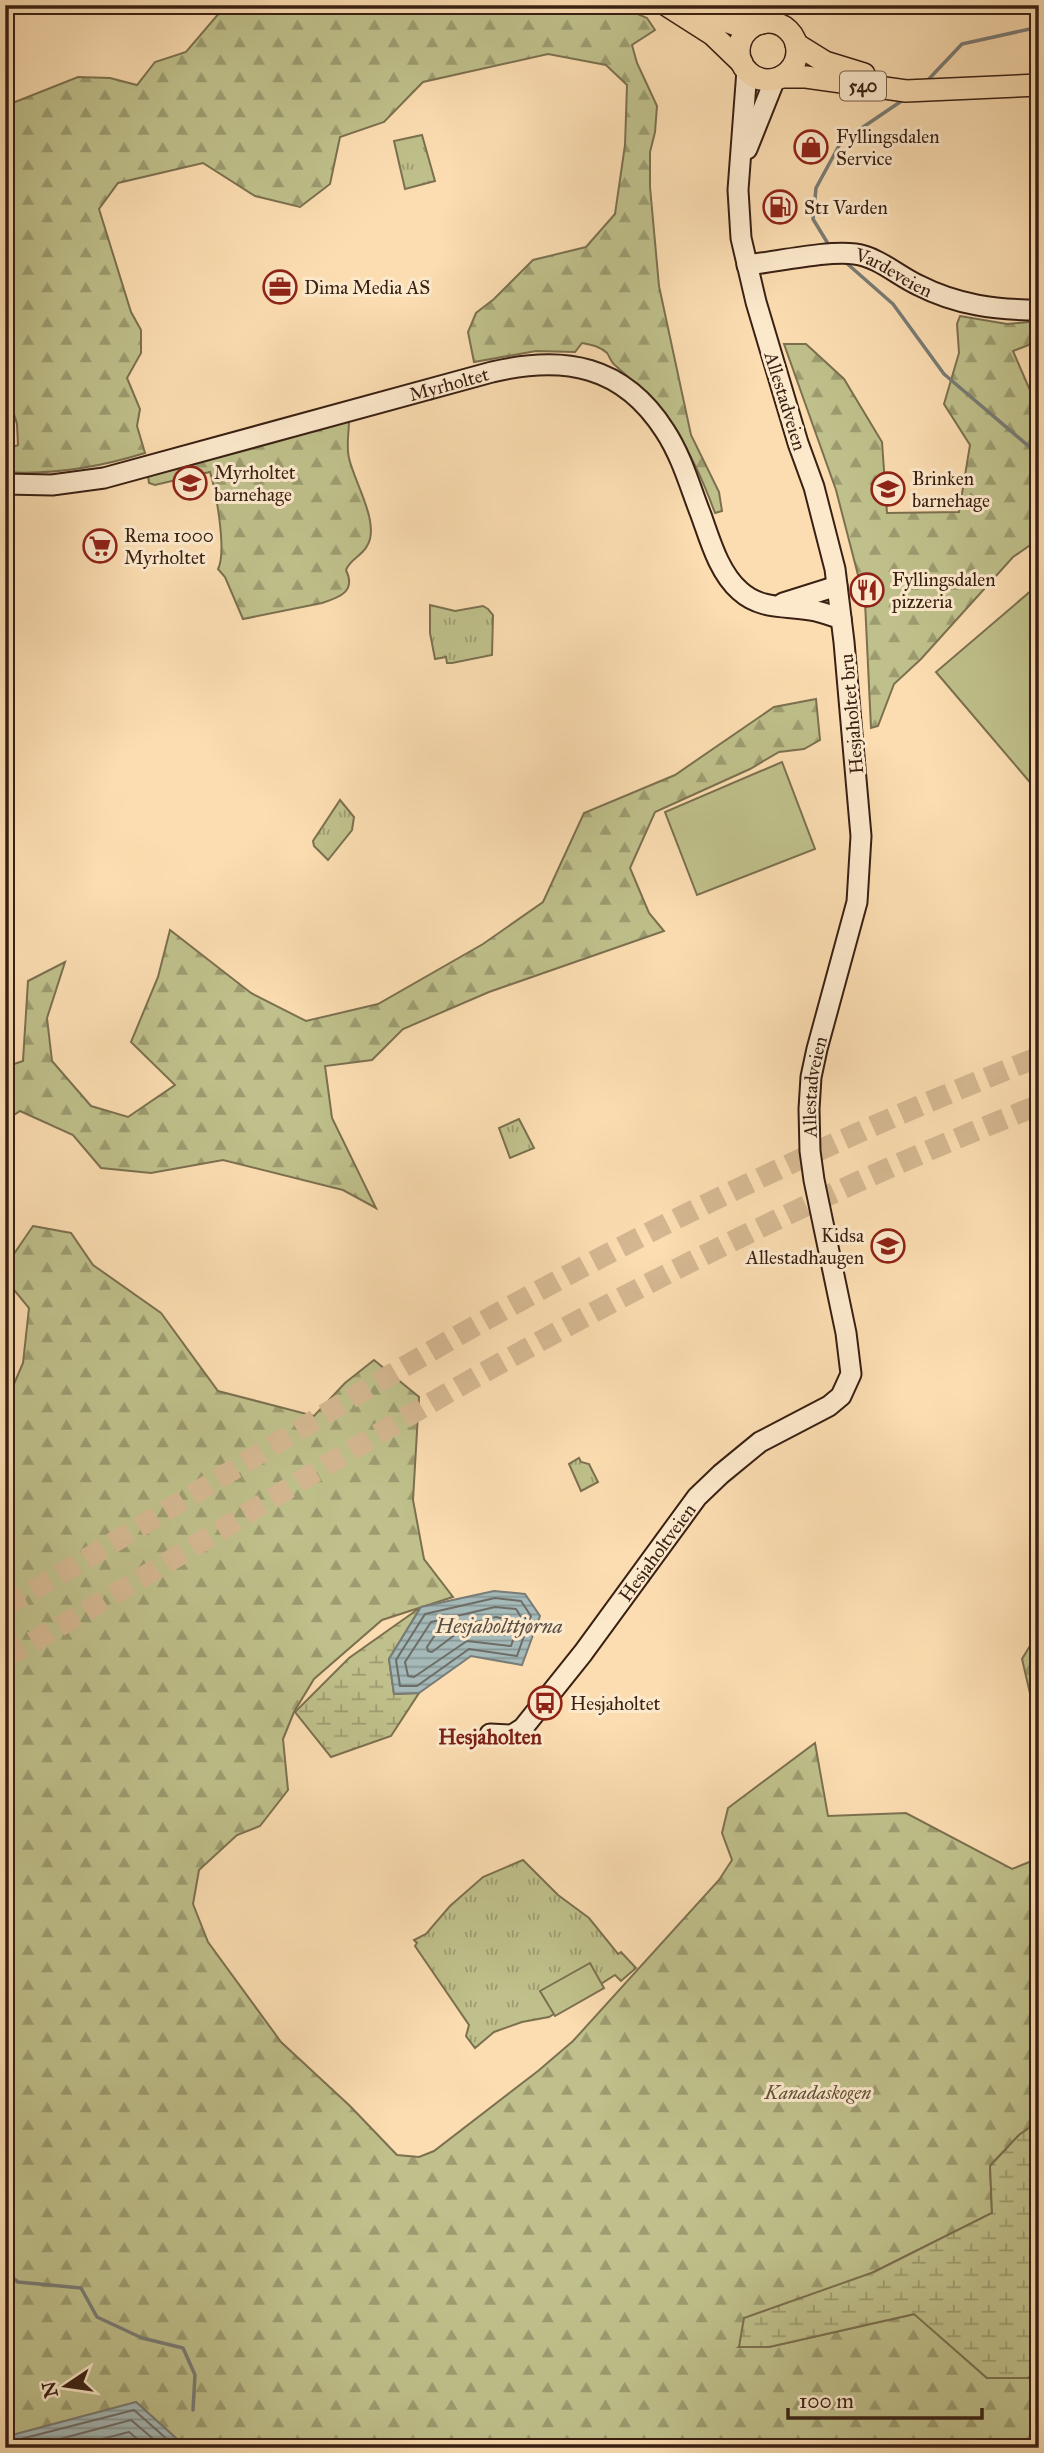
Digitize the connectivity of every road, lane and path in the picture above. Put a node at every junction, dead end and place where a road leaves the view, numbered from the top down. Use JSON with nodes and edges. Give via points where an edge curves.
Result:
{"nodes":[{"id":1,"x":666,"y":5,"type":"edge"},
{"id":2,"x":680,"y":5,"type":"edge"},
{"id":3,"x":762,"y":23,"type":"junction"},
{"id":4,"x":796,"y":44,"type":"junction"},
{"id":5,"x":745,"y":67,"type":"junction"},
{"id":6,"x":778,"y":78,"type":"junction"},
{"id":7,"x":1039,"y":85,"type":"edge"},
{"id":8,"x":946,"y":90,"type":"junction"},
{"id":9,"x":742,"y":159,"type":"junction"},
{"id":10,"x":747,"y":265,"type":"junction"},
{"id":11,"x":1039,"y":310,"type":"edge"},
{"id":12,"x":5,"y":484,"type":"edge"},
{"id":13,"x":837,"y":586,"type":"junction"},
{"id":14,"x":772,"y":607,"type":"junction"},
{"id":15,"x":841,"y":619,"type":"junction"},
{"id":16,"x":844,"y":642,"type":"joint"},
{"id":17,"x":857,"y":786,"type":"joint"},
{"id":18,"x":845,"y":1389,"type":"joint"},
{"id":19,"x":489,"y":1734,"type":"dead end"}],
"edges":[{"from":1,"to":5,"type":"main road","number":"540","via":[[713,35]]},
{"from":2,"to":3,"type":"main road","number":"540","via":[[734,24]]},
{"from":3,"to":4,"type":"main road","number":"540","via":[[779,24]]},
{"from":3,"to":5,"type":"main road","via":[[753,26],[742,40]]},
{"from":4,"to":6,"type":"main road","via":[[792,68]]},
{"from":4,"to":8,"type":"main road","number":"540","via":[[839,68]]},
{"from":5,"to":6,"type":"main road","number":"540","via":[[761,79]]},
{"from":5,"to":9,"type":"main road","name":"Allestadveien"},
{"from":6,"to":8,"type":"main road","number":"540","via":[[824,79],[882,89]]},
{"from":6,"to":9,"type":"main road","name":"Allestadveien"},
{"from":7,"to":8,"type":"main road","number":"540"},
{"from":9,"to":10,"type":"main road","name":"Allestadveien","via":[[739,216]]},
{"from":10,"to":11,"type":"main road","name":"Vardeveien","via":[[854,254],[947,298],[997,309]]},
{"from":10,"to":13,"type":"main road","name":"Allestadveien","via":[[814,488]]},
{"from":12,"to":14,"type":"main road","name":"Myrholtet","via":[[40,486],[95,480],[492,372],[522,365],[568,364],[615,382],[652,413],[678,455],[714,550],[732,583],[752,600]]},
{"from":13,"to":14,"type":"main road"},
{"from":13,"to":15,"type":"main road","name":"Allestadveien"},
{"from":14,"to":15,"type":"main road","via":[[815,610]]},
{"from":15,"to":16,"type":"main road","name":"Allestadveien"},
{"from":16,"to":17,"type":"main road","name":"Hesjaholtet bru"},
{"from":17,"to":18,"type":"main road","name":"Allestadveien","via":[[862,853],[857,902],[817,1049],[809,1109],[814,1180],[850,1361]]},
{"from":18,"to":19,"type":"main road","name":"Hesjaholtveien","via":[[829,1406],[746,1452],[697,1497],[523,1728],[512,1735]]}]}
